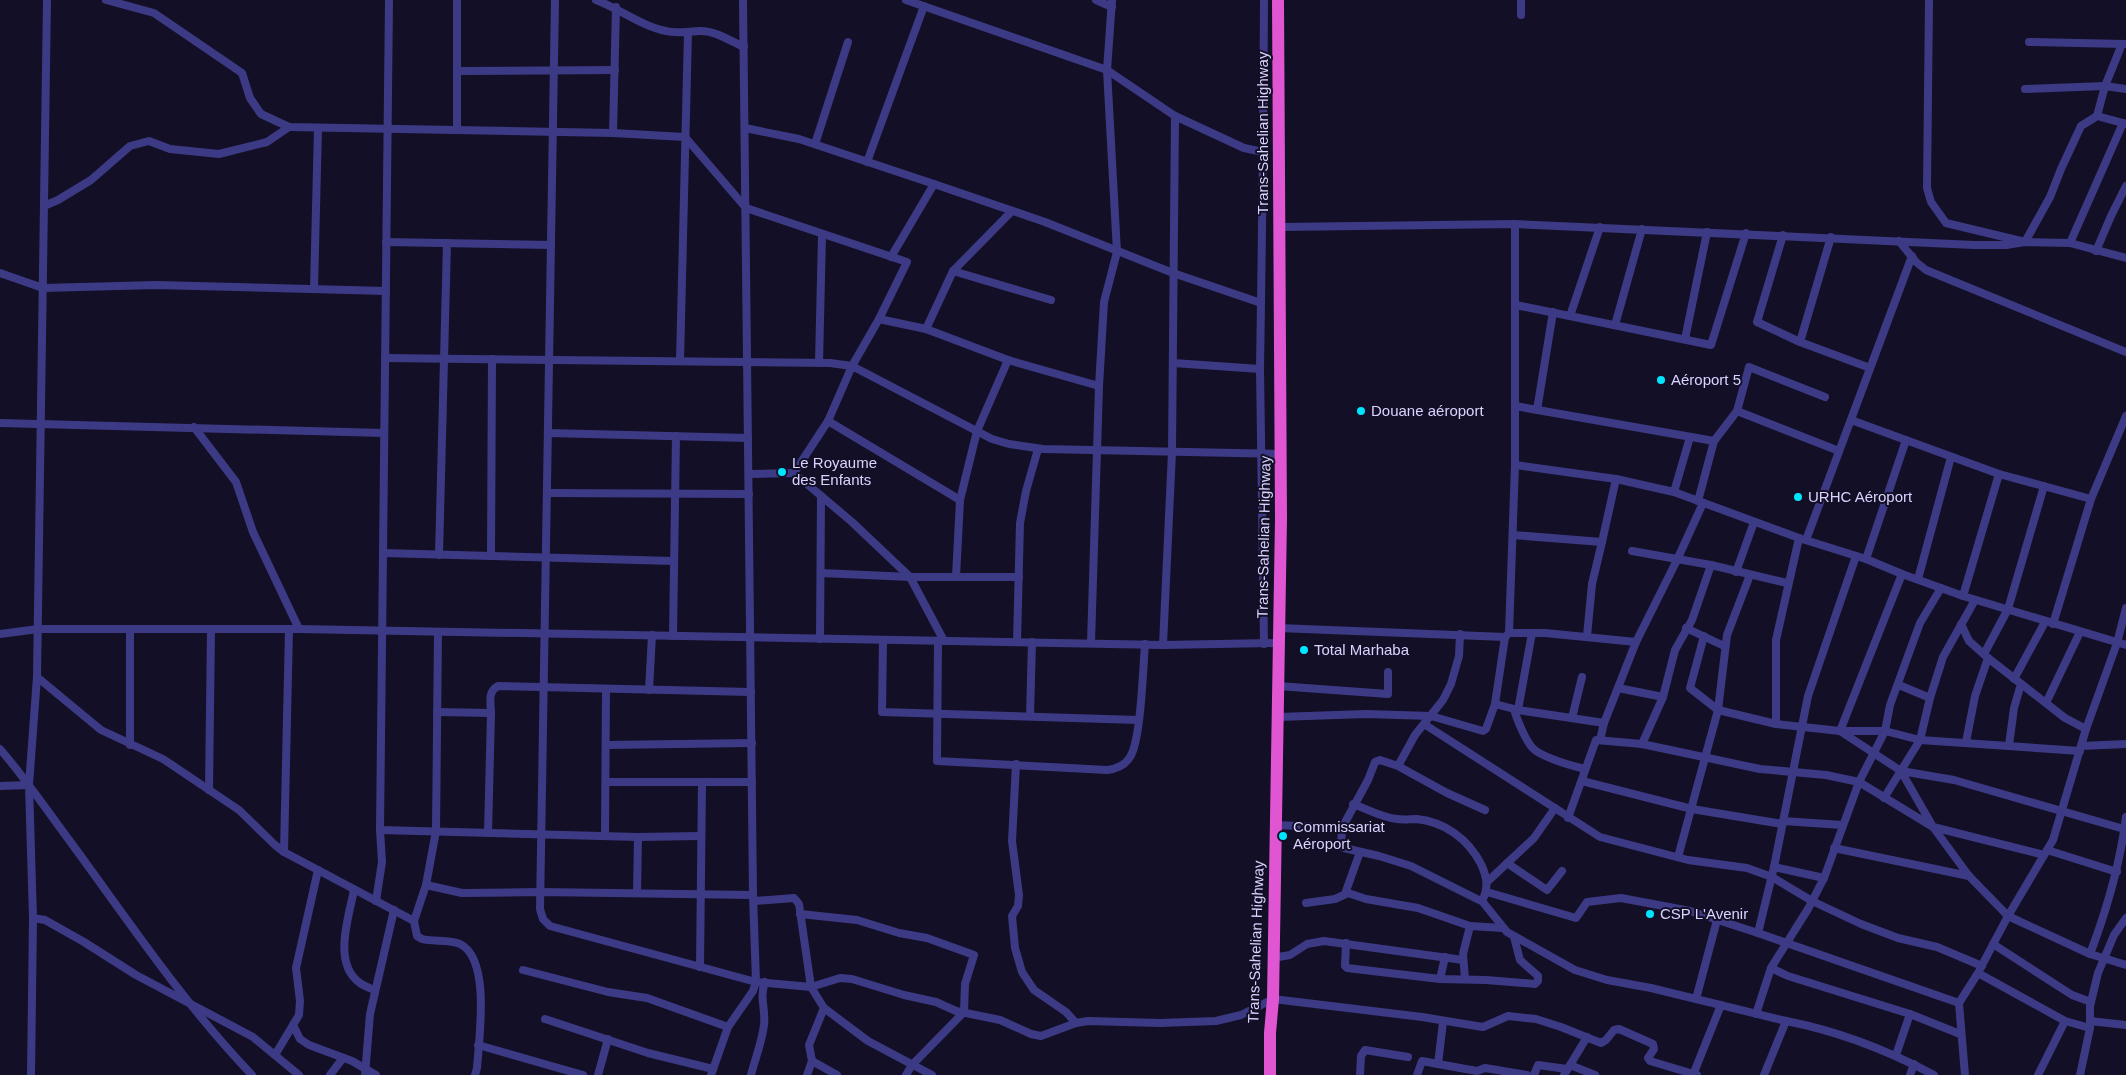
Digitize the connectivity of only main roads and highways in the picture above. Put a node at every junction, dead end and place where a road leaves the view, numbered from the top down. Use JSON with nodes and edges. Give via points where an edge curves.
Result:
{"nodes":[{"id":1,"x":1278,"y":0,"type":"edge"},
{"id":2,"x":1270,"y":1075,"type":"edge"}],
"edges":[{"from":1,"to":2,"type":"highway","name":"Trans-Sahelian Highway","via":[[1280,628]]}]}
